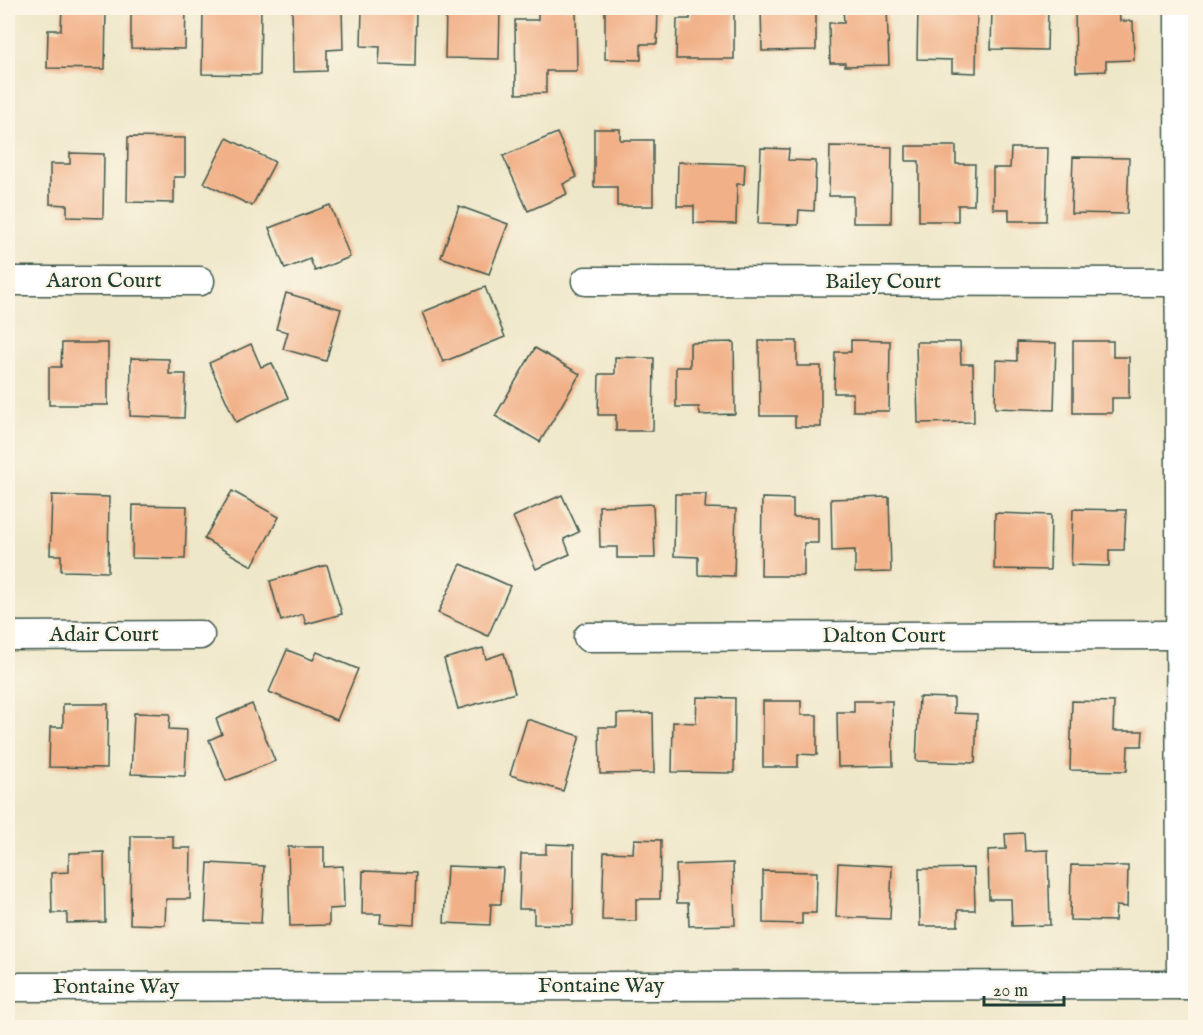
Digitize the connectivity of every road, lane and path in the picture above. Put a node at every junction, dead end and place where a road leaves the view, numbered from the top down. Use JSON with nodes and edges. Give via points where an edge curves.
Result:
{"nodes":[{"id":1,"x":1179,"y":8,"type":"edge"},
{"id":2,"x":200,"y":280,"type":"dead end"},
{"id":3,"x":8,"y":281,"type":"edge"},
{"id":4,"x":586,"y":281,"type":"dead end"},
{"id":5,"x":1180,"y":282,"type":"junction"},
{"id":6,"x":200,"y":635,"type":"dead end"},
{"id":7,"x":1181,"y":635,"type":"junction"},
{"id":8,"x":8,"y":636,"type":"edge"},
{"id":9,"x":588,"y":637,"type":"dead end"},
{"id":10,"x":1188,"y":985,"type":"edge"},
{"id":11,"x":8,"y":987,"type":"edge"}],
"edges":[{"from":1,"to":5,"type":"street"},
{"from":2,"to":3,"type":"street","name":"Aaron Court"},
{"from":4,"to":5,"type":"street","name":"Bailey Court"},
{"from":5,"to":7,"type":"street"},
{"from":6,"to":8,"type":"street","name":"Adair Court"},
{"from":7,"to":9,"type":"street","name":"Dalton Court"},
{"from":7,"to":10,"type":"street"},
{"from":10,"to":11,"type":"street","name":"Fontaine Way"}]}
